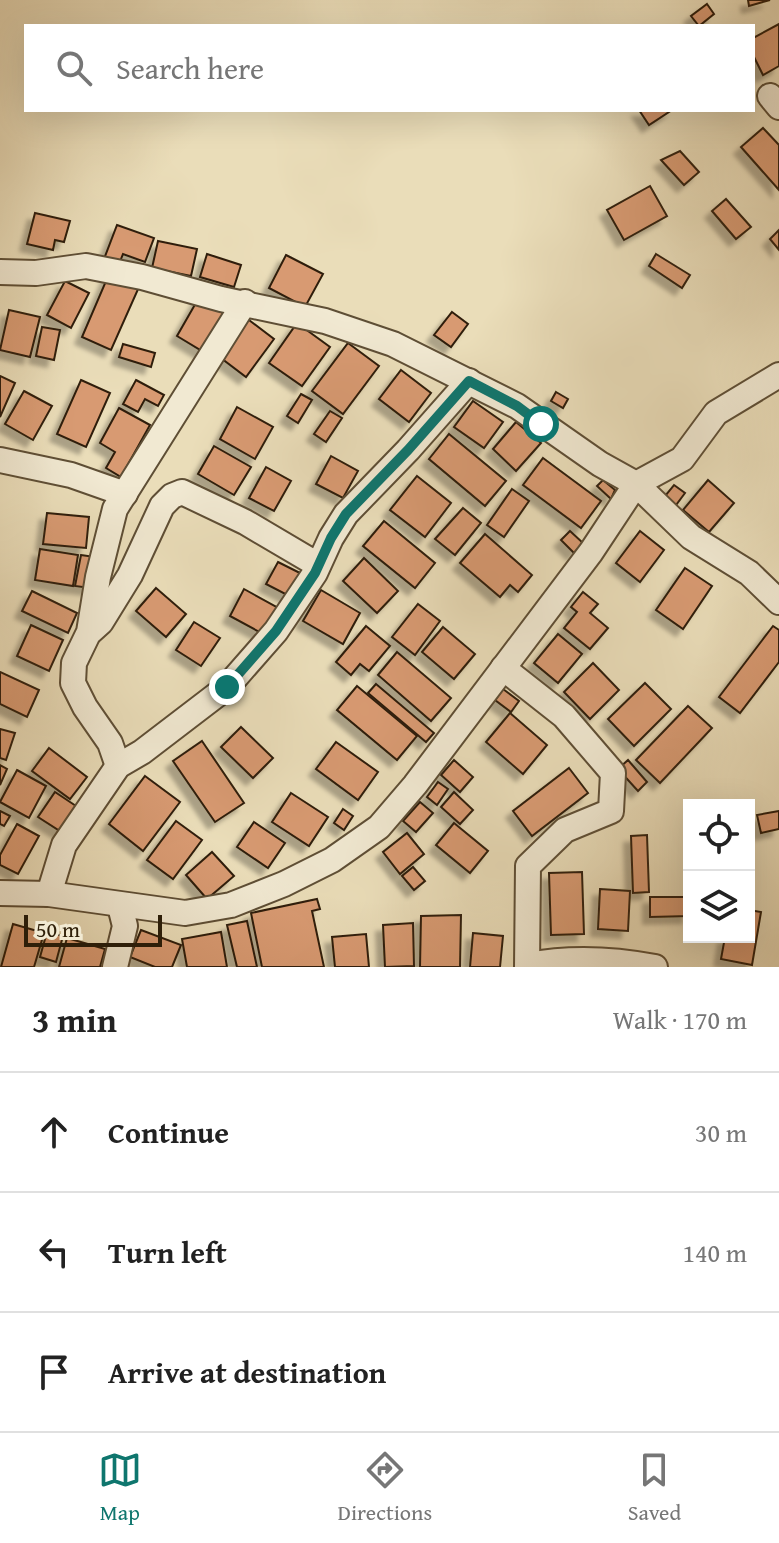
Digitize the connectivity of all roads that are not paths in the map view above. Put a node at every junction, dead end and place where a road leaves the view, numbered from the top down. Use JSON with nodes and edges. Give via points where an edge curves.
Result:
{"nodes":[{"id":1,"x":0,"y":272,"type":"edge"},
{"id":2,"x":245,"y":302,"type":"junction"},
{"id":3,"x":779,"y":375,"type":"edge"},
{"id":4,"x":469,"y":381,"type":"junction"},
{"id":5,"x":0,"y":460,"type":"edge"},
{"id":6,"x":636,"y":484,"type":"junction"},
{"id":7,"x":125,"y":494,"type":"junction"},
{"id":8,"x":318,"y":565,"type":"junction"},
{"id":9,"x":779,"y":602,"type":"edge"},
{"id":10,"x":89,"y":632,"type":"junction"},
{"id":11,"x":503,"y":668,"type":"junction"},
{"id":12,"x":118,"y":766,"type":"junction"},
{"id":13,"x":0,"y":893,"type":"edge"},
{"id":14,"x":49,"y":894,"type":"junction"},
{"id":15,"x":120,"y":906,"type":"junction"},
{"id":16,"x":528,"y":966,"type":"edge"},
{"id":17,"x":115,"y":967,"type":"edge"},
{"id":18,"x":655,"y":967,"type":"edge"}],
"edges":[{"from":1,"to":2,"type":"street","via":[[86,266]]},
{"from":2,"to":4,"type":"street","via":[[380,339]]},
{"from":2,"to":7,"type":"street"},
{"from":3,"to":6,"type":"street","via":[[716,413],[682,459]]},
{"from":4,"to":6,"type":"street"},
{"from":4,"to":8,"type":"street","via":[[346,514]]},
{"from":5,"to":7,"type":"street","via":[[71,475]]},
{"from":6,"to":9,"type":"street","via":[[691,537],[749,573]]},
{"from":6,"to":11,"type":"street"},
{"from":7,"to":10,"type":"street","via":[[111,522]]},
{"from":8,"to":10,"type":"street","via":[[182,492],[162,506],[130,575]]},
{"from":8,"to":12,"type":"street","via":[[276,631],[227,687]]},
{"from":10,"to":12,"type":"street","via":[[74,663],[73,683]]},
{"from":11,"to":15,"type":"street","via":[[379,827],[332,860],[231,905],[185,913]]},
{"from":11,"to":16,"type":"street","via":[[564,716],[613,773],[611,811],[565,830],[528,866]]},
{"from":12,"to":14,"type":"street","via":[[64,845]]},
{"from":13,"to":14,"type":"street"},
{"from":14,"to":15,"type":"street"},
{"from":15,"to":17,"type":"street","via":[[125,926]]},
{"from":16,"to":18,"type":"street","via":[[561,959]]}]}
